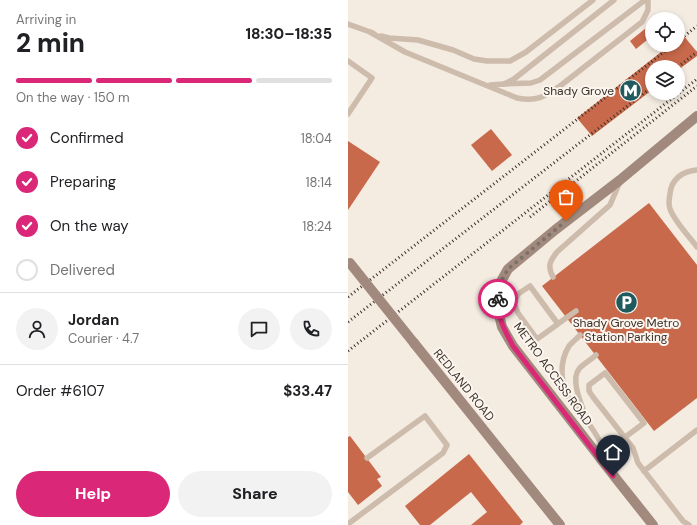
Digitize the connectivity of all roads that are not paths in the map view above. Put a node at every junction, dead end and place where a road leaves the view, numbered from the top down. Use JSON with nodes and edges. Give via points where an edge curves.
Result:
{"nodes":[{"id":1,"x":593,"y":0,"type":"edge"},
{"id":2,"x":614,"y":0,"type":"edge"},
{"id":3,"x":645,"y":0,"type":"edge"},
{"id":4,"x":648,"y":0,"type":"edge"},
{"id":5,"x":348,"y":24,"type":"edge"},
{"id":6,"x":370,"y":32,"type":"junction"},
{"id":7,"x":348,"y":62,"type":"edge"},
{"id":8,"x":504,"y":84,"type":"junction"},
{"id":9,"x":488,"y":85,"type":"junction"},
{"id":10,"x":348,"y":114,"type":"edge"},
{"id":11,"x":697,"y":116,"type":"edge"},
{"id":12,"x":697,"y":170,"type":"edge"},
{"id":13,"x":620,"y":180,"type":"junction"},
{"id":14,"x":697,"y":246,"type":"edge"},
{"id":15,"x":349,"y":262,"type":"edge"},
{"id":16,"x":553,"y":277,"type":"dead end"},
{"id":17,"x":576,"y":310,"type":"dead end"},
{"id":18,"x":558,"y":324,"type":"junction"},
{"id":19,"x":580,"y":335,"type":"dead end"},
{"id":20,"x":596,"y":355,"type":"dead end"},
{"id":21,"x":588,"y":421,"type":"junction"},
{"id":22,"x":697,"y":430,"type":"edge"},
{"id":23,"x":624,"y":438,"type":"junction"},
{"id":24,"x":367,"y":458,"type":"dead end"},
{"id":25,"x":644,"y":471,"type":"junction"},
{"id":26,"x":613,"y":476,"type":"junction"},
{"id":27,"x":684,"y":523,"type":"edge"},
{"id":28,"x":348,"y":524,"type":"edge"},
{"id":29,"x":560,"y":525,"type":"edge"},
{"id":30,"x":653,"y":525,"type":"edge"},
{"id":31,"x":689,"y":525,"type":"edge"}],
"edges":[{"from":1,"to":6,"type":"lane","via":[[526,52],[510,61],[481,60],[418,40],[389,38]]},
{"from":2,"to":8,"type":"lane","via":[[514,79]]},
{"from":3,"to":8,"type":"lane","via":[[540,80]]},
{"from":4,"to":9,"type":"lane","via":[[648,10],[642,22],[549,94],[529,101]]},
{"from":5,"to":6,"type":"lane"},
{"from":6,"to":9,"type":"lane","via":[[405,52]]},
{"from":7,"to":10,"type":"lane","via":[[372,78]]},
{"from":8,"to":9,"type":"lane"},
{"from":11,"to":13,"type":"main road","name":"METRO ACCESS ROAD"},
{"from":12,"to":14,"type":"lane","via":[[682,174],[674,180],[668,203],[676,219]]},
{"from":13,"to":16,"type":"lane","via":[[610,205],[550,261]]},
{"from":13,"to":26,"type":"main road","name":"METRO ACCESS ROAD","via":[[508,269],[498,287],[502,326],[513,346]]},
{"from":15,"to":29,"type":"main road","name":"REDLAND ROAD","bridge":true},
{"from":17,"to":18,"type":"lane"},
{"from":18,"to":18,"type":"lane","via":[[537,340],[518,313],[514,303],[518,294],[530,286]]},
{"from":19,"to":21,"type":"lane","via":[[570,345],[563,358],[563,386],[569,398]]},
{"from":20,"to":21,"type":"lane","via":[[578,370],[576,378]]},
{"from":21,"to":26,"type":"lane","via":[[609,459]]},
{"from":22,"to":25,"type":"lane"},
{"from":23,"to":23,"type":"lane","via":[[645,422],[605,373],[589,384],[589,391]]},
{"from":23,"to":25,"type":"lane","via":[[633,448]]},
{"from":24,"to":28,"type":"lane","via":[[425,416],[447,445],[443,453]]},
{"from":25,"to":27,"type":"lane"},
{"from":26,"to":30,"type":"main road","name":"METRO ACCESS ROAD"},
{"from":27,"to":31,"type":"lane"}]}
